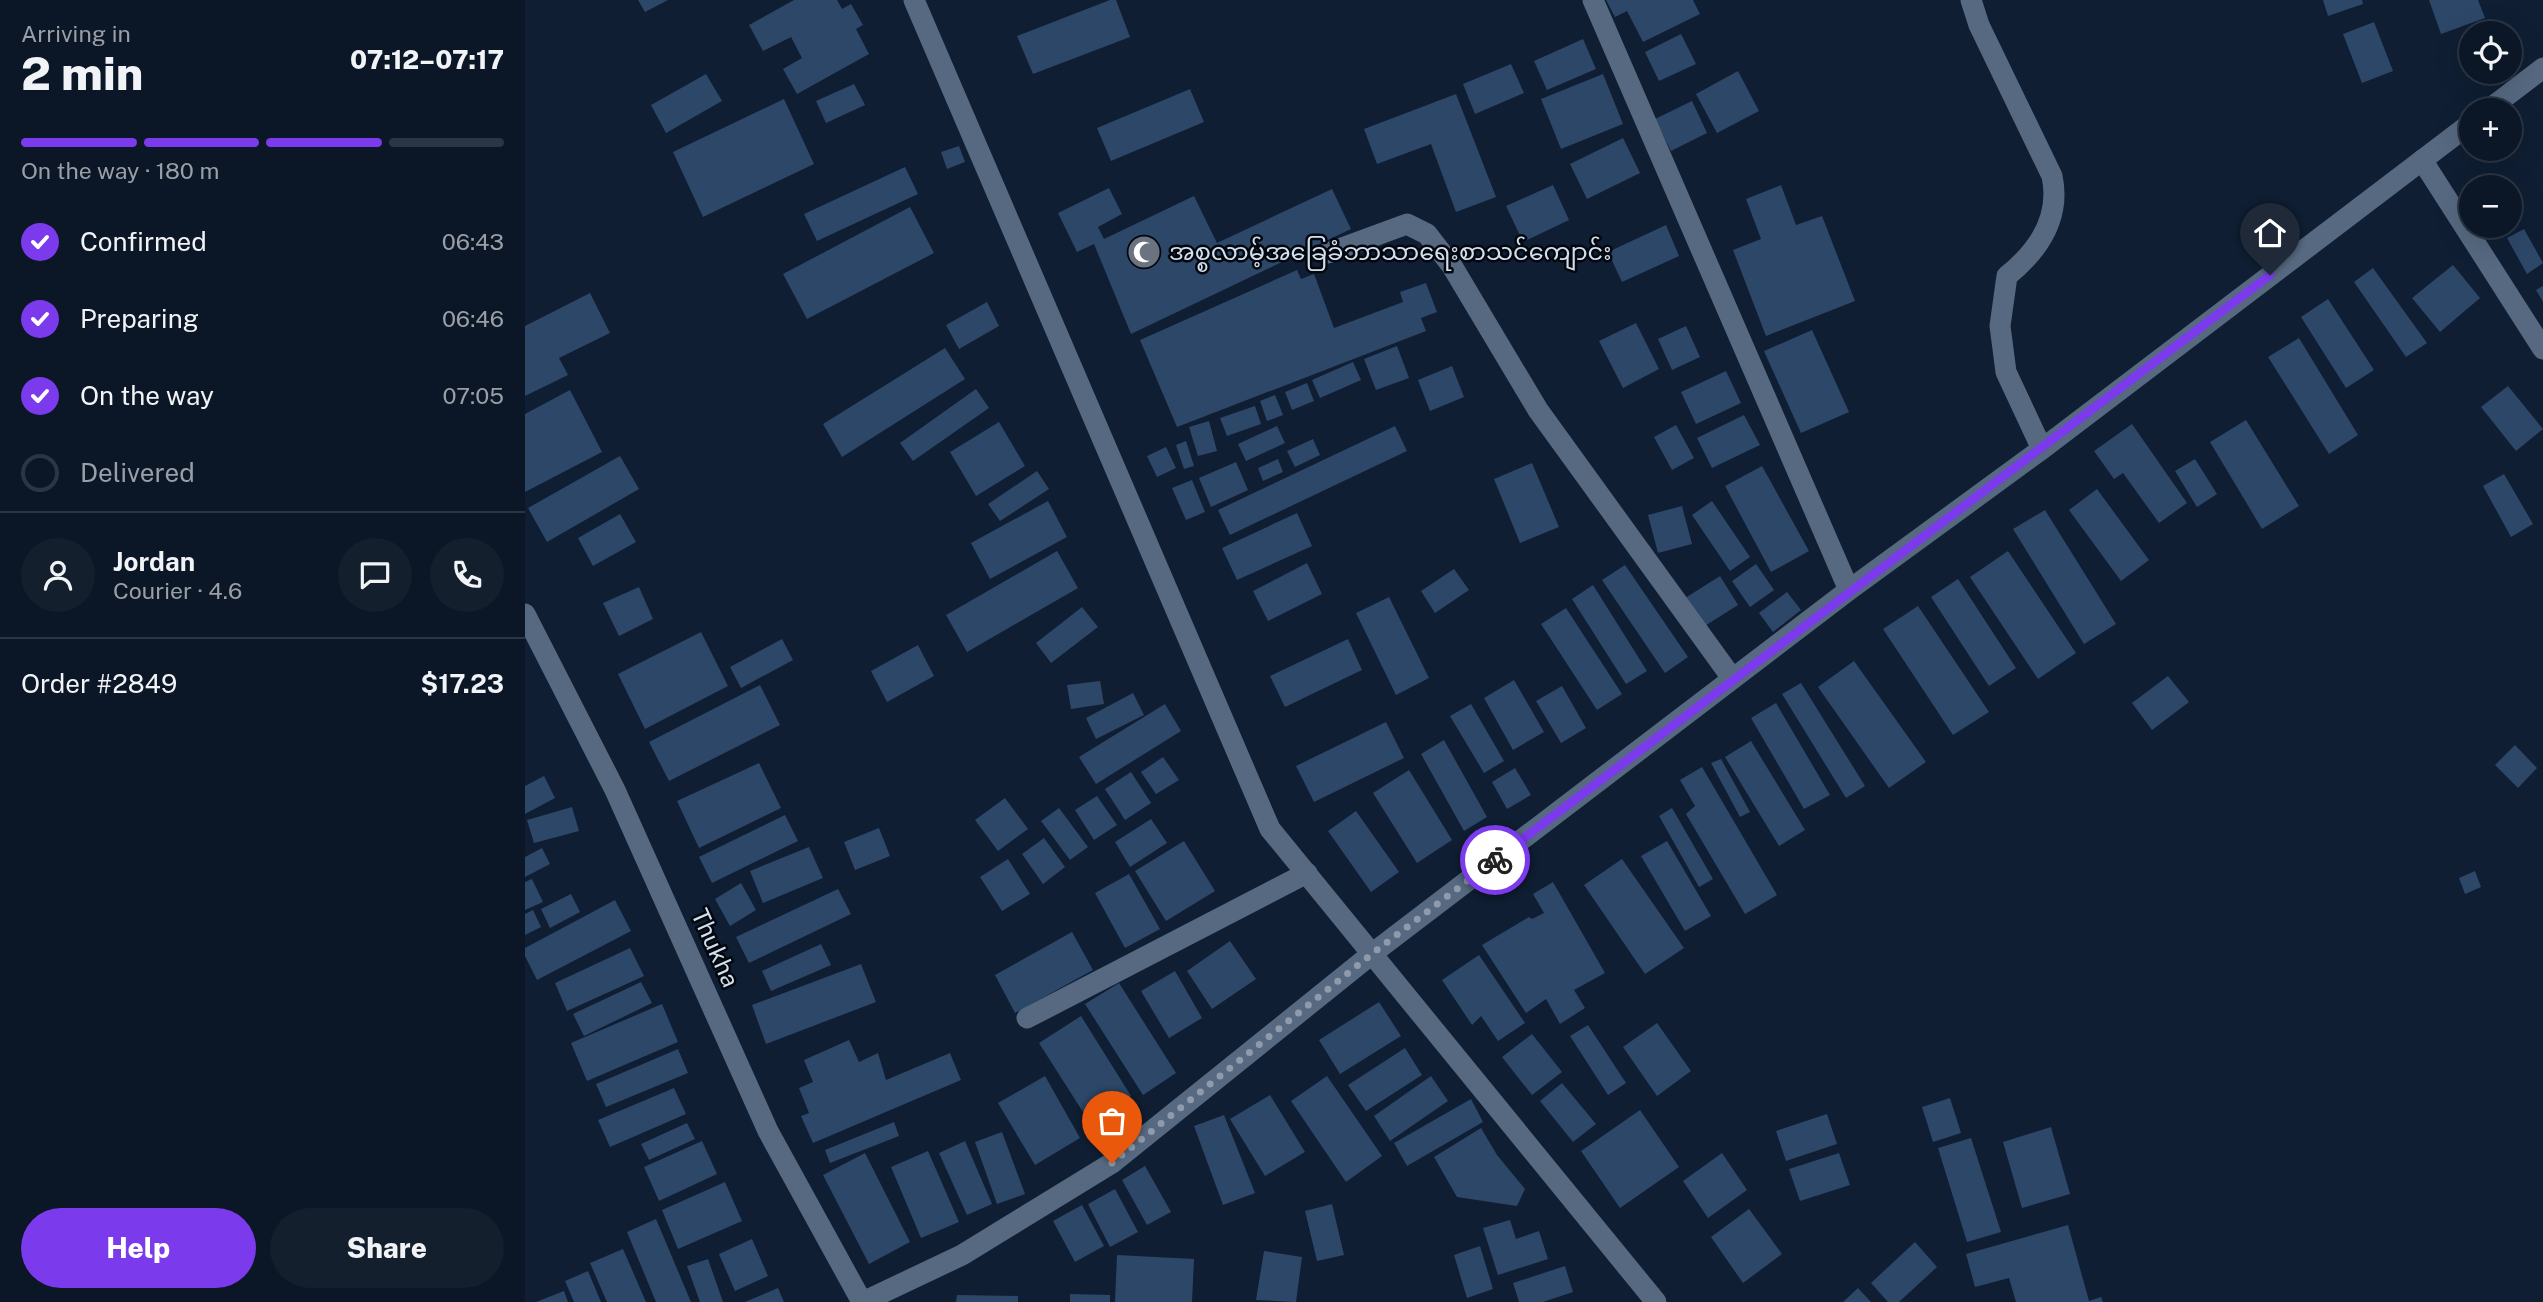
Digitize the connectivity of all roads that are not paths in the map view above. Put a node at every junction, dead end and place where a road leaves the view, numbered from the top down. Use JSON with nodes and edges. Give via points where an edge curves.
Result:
{"nodes":[{"id":1,"x":914,"y":0,"type":"edge"},
{"id":2,"x":1594,"y":0,"type":"edge"},
{"id":3,"x":1971,"y":0,"type":"edge"},
{"id":4,"x":2543,"y":68,"type":"edge"},
{"id":5,"x":2504,"y":98,"type":"edge"},
{"id":6,"x":2459,"y":132,"type":"edge"},
{"id":7,"x":2422,"y":160,"type":"junction"},
{"id":8,"x":1328,"y":253,"type":"dead end"},
{"id":9,"x":2543,"y":349,"type":"edge"},
{"id":10,"x":2042,"y":449,"type":"junction"},
{"id":11,"x":1849,"y":590,"type":"junction"},
{"id":12,"x":525,"y":614,"type":"edge"},
{"id":13,"x":1732,"y":678,"type":"junction"},
{"id":14,"x":1307,"y":873,"type":"junction"},
{"id":15,"x":1373,"y":953,"type":"junction"},
{"id":16,"x":1027,"y":1018,"type":"dead end"},
{"id":17,"x":862,"y":1302,"type":"edge"},
{"id":18,"x":1656,"y":1302,"type":"edge"}],
"edges":[{"from":1,"to":14,"type":"street","via":[[1270,829]]},
{"from":2,"to":11,"type":"street"},
{"from":3,"to":10,"type":"street","via":[[2055,191],[2048,227],[2030,257],[2007,276],[2000,326],[2005,372]]},
{"from":4,"to":5,"type":"street"},
{"from":6,"to":7,"type":"street"},
{"from":7,"to":9,"type":"street"},
{"from":7,"to":10,"type":"street"},
{"from":8,"to":13,"type":"street","via":[[1408,224],[1427,234],[1453,266],[1538,410]]},
{"from":10,"to":11,"type":"street"},
{"from":11,"to":13,"type":"street"},
{"from":12,"to":17,"type":"street","name":"Thukha","via":[[615,790],[768,1131]]},
{"from":13,"to":15,"type":"street"},
{"from":14,"to":15,"type":"street"},
{"from":14,"to":16,"type":"street"},
{"from":15,"to":17,"type":"street","via":[[1112,1163],[962,1255]]},
{"from":15,"to":18,"type":"street"}]}
